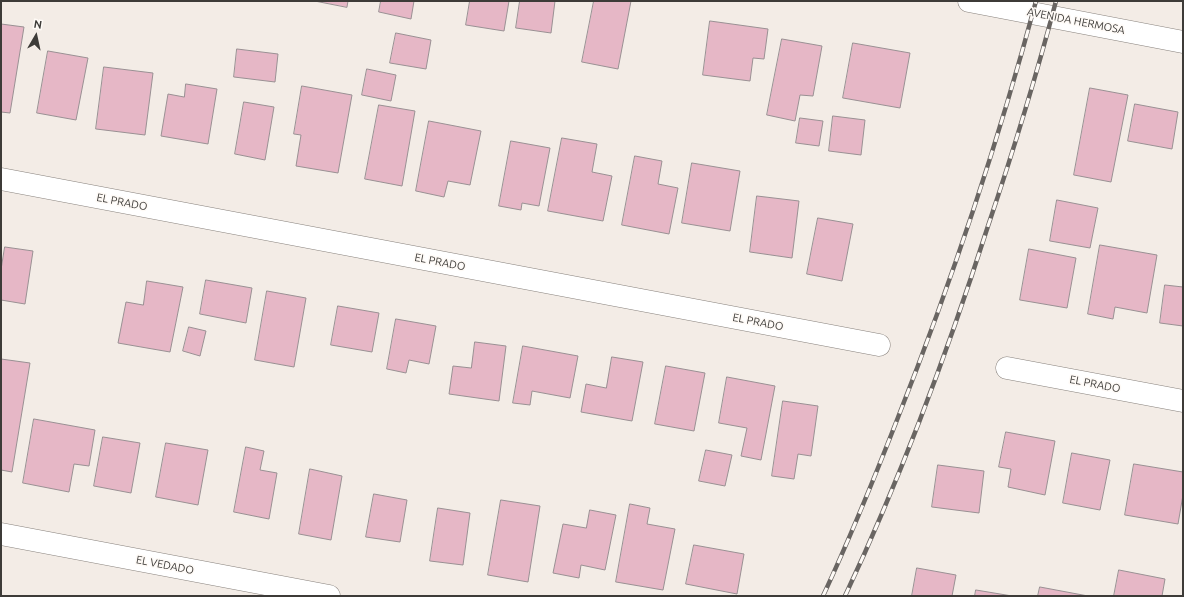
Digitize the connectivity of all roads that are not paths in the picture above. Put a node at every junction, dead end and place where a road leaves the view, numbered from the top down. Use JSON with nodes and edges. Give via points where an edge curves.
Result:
{"nodes":[{"id":1,"x":969,"y":1,"type":"edge"},
{"id":2,"x":1183,"y":42,"type":"edge"},
{"id":3,"x":1,"y":179,"type":"edge"},
{"id":4,"x":879,"y":345,"type":"dead end"},
{"id":5,"x":1007,"y":368,"type":"dead end"},
{"id":6,"x":1183,"y":401,"type":"edge"},
{"id":7,"x":1,"y":534,"type":"edge"},
{"id":8,"x":328,"y":596,"type":"edge"}],
"edges":[{"from":1,"to":2,"type":"street","name":"AVENIDA HERMOSA"},
{"from":3,"to":4,"type":"street","name":"EL PRADO"},
{"from":5,"to":6,"type":"street","name":"EL PRADO"},
{"from":7,"to":8,"type":"street","name":"EL VEDADO"}]}
